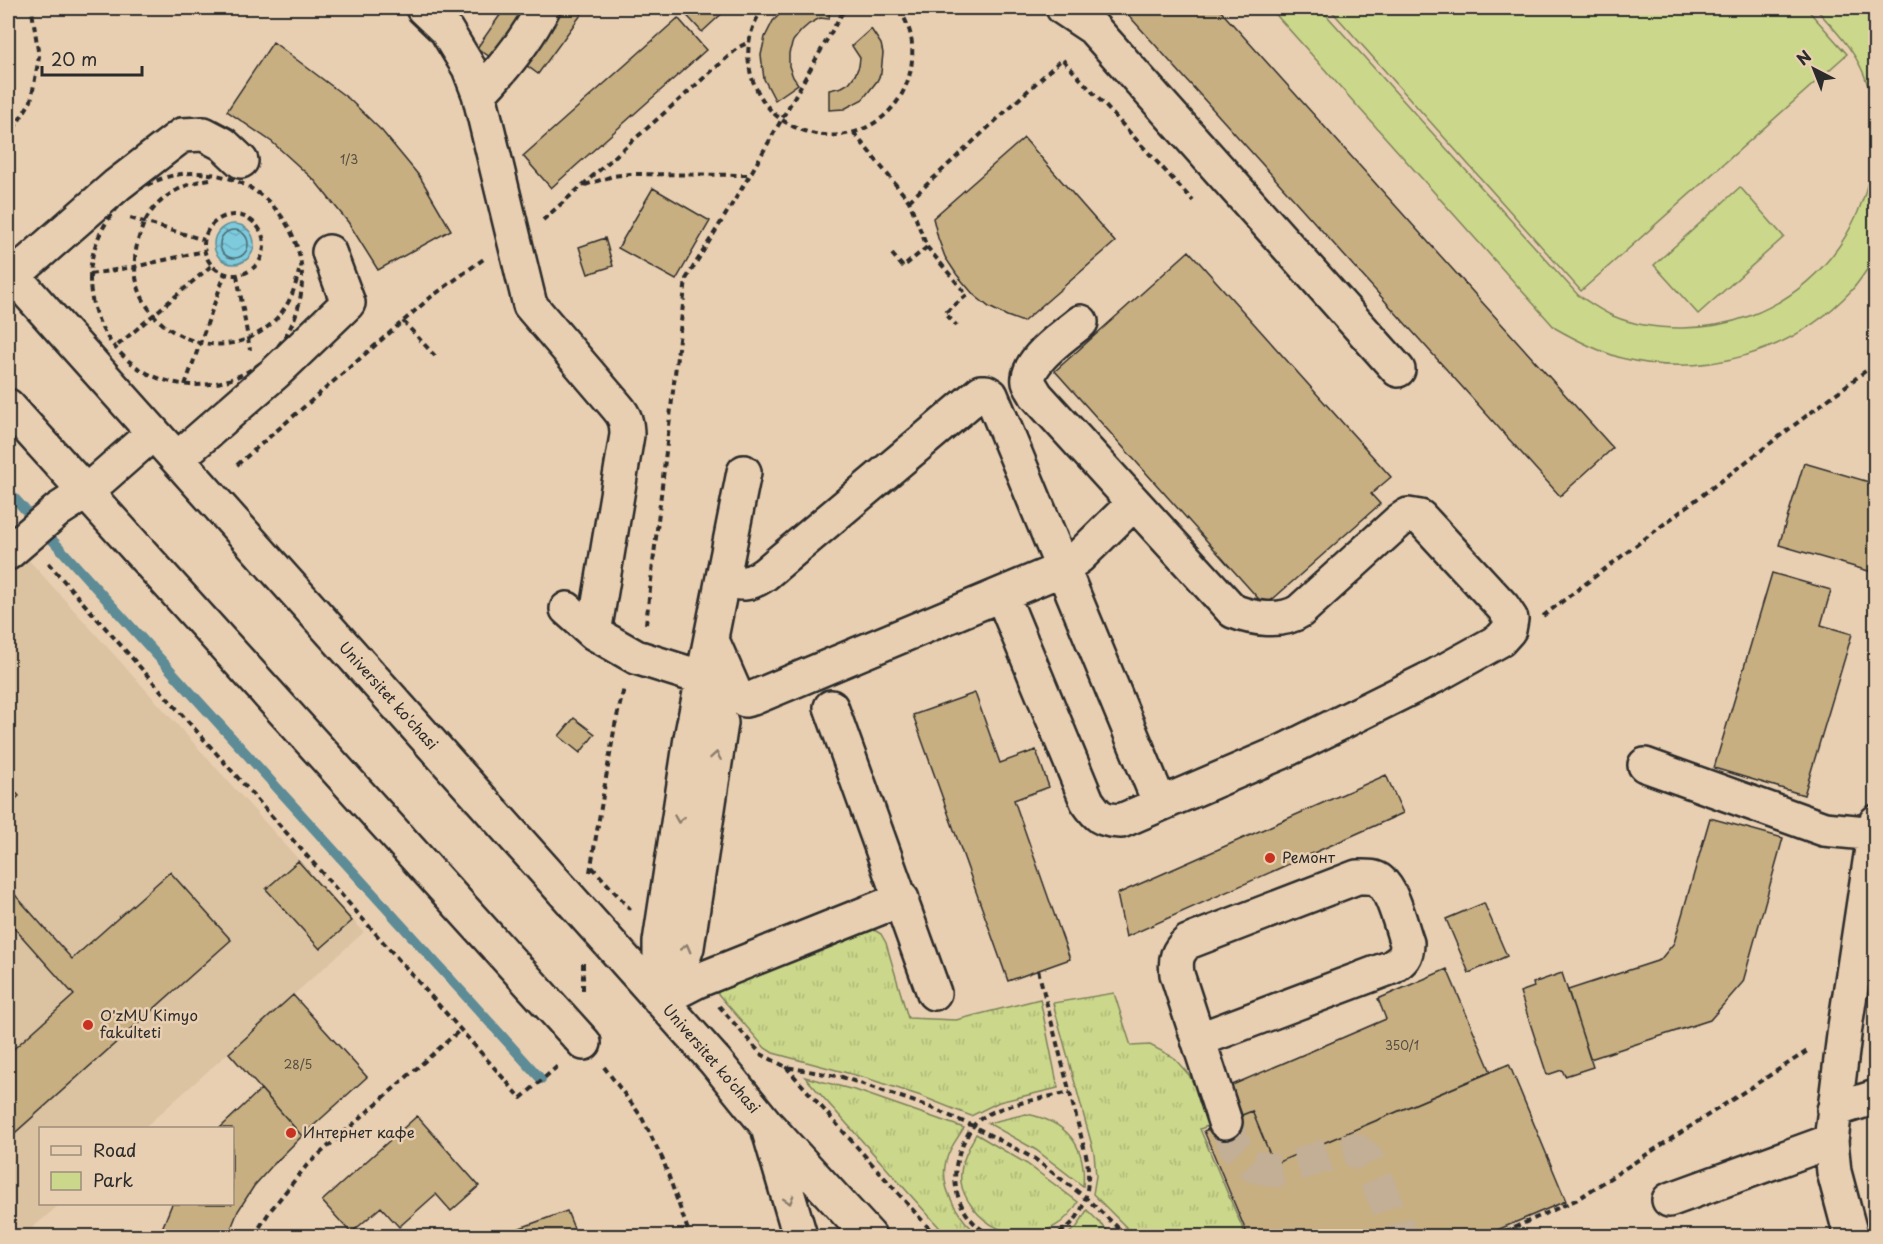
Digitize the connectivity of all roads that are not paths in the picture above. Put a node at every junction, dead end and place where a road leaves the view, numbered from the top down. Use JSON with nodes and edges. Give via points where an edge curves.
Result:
{"nodes":[{"id":1,"x":423,"y":8,"type":"edge"},
{"id":2,"x":543,"y":8,"type":"edge"},
{"id":3,"x":1063,"y":8,"type":"edge"},
{"id":4,"x":453,"y":19,"type":"edge"},
{"id":5,"x":479,"y":94,"type":"junction"},
{"id":6,"x":233,"y":169,"type":"road end"},
{"id":7,"x":315,"y":258,"type":"road end"},
{"id":8,"x":10,"y":273,"type":"edge"},
{"id":9,"x":1081,"y":322,"type":"dead end"},
{"id":10,"x":1398,"y":370,"type":"dead end"},
{"id":11,"x":8,"y":406,"type":"edge"},
{"id":12,"x":153,"y":433,"type":"junction"},
{"id":13,"x":177,"y":459,"type":"junction"},
{"id":14,"x":744,"y":472,"type":"dead end"},
{"id":15,"x":86,"y":492,"type":"junction"},
{"id":16,"x":1134,"y":503,"type":"junction"},
{"id":17,"x":21,"y":541,"type":"edge"},
{"id":18,"x":1062,"y":569,"type":"junction"},
{"id":19,"x":723,"y":580,"type":"junction"},
{"id":20,"x":1002,"y":595,"type":"junction"},
{"id":21,"x":567,"y":609,"type":"dead end"},
{"id":22,"x":594,"y":633,"type":"junction"},
{"id":23,"x":711,"y":638,"type":"junction"},
{"id":24,"x":703,"y":678,"type":"junction"},
{"id":25,"x":831,"y":707,"type":"dead end"},
{"id":26,"x":1645,"y":765,"type":"dead end"},
{"id":27,"x":1160,"y":804,"type":"junction"},
{"id":28,"x":1875,"y":830,"type":"edge"},
{"id":29,"x":902,"y":899,"type":"junction"},
{"id":30,"x":934,"y":993,"type":"dead end"},
{"id":31,"x":660,"y":1000,"type":"junction"},
{"id":32,"x":1198,"y":1040,"type":"junction"},
{"id":33,"x":584,"y":1043,"type":"road end"},
{"id":34,"x":1875,"y":1097,"type":"edge"},
{"id":35,"x":1225,"y":1122,"type":"tunnel mouth"},
{"id":36,"x":766,"y":1124,"type":"junction"},
{"id":37,"x":1832,"y":1126,"type":"junction"},
{"id":38,"x":1669,"y":1200,"type":"dead end"},
{"id":39,"x":800,"y":1236,"type":"edge"},
{"id":40,"x":868,"y":1236,"type":"edge"},
{"id":41,"x":1851,"y":1236,"type":"edge"}],
"edges":[{"from":1,"to":4,"type":"street"},
{"from":2,"to":5,"type":"street","via":[[506,66]]},
{"from":3,"to":10,"type":"street","via":[[1093,28]]},
{"from":4,"to":5,"type":"street"},
{"from":5,"to":22,"type":"street","via":[[530,305],[625,416],[627,425]]},
{"from":6,"to":8,"type":"street","via":[[224,144],[204,135],[182,135]]},
{"from":7,"to":13,"type":"street","via":[[348,303]]},
{"from":8,"to":12,"type":"street","name":"Universitet ko'chasi","via":[[104,357]]},
{"from":9,"to":16,"type":"street","via":[[1042,355],[1031,369],[1029,382]]},
{"from":11,"to":15,"type":"street"},
{"from":12,"to":13,"type":"street","name":"Universitet ko'chasi"},
{"from":12,"to":15,"type":"street"},
{"from":13,"to":31,"type":"street","name":"Universitet ko'chasi"},
{"from":14,"to":19,"type":"street"},
{"from":15,"to":17,"type":"street"},
{"from":15,"to":33,"type":"street"},
{"from":16,"to":18,"type":"street"},
{"from":16,"to":27,"type":"street","via":[[1233,611],[1245,615],[1292,617],[1408,515],[1420,517],[1510,619],[1509,630],[1500,640],[1435,676],[1282,752]]},
{"from":18,"to":19,"type":"street","via":[[991,395],[981,392],[765,574],[746,584]]},
{"from":18,"to":20,"type":"street"},
{"from":18,"to":27,"type":"street"},
{"from":19,"to":23,"type":"street"},
{"from":20,"to":23,"type":"street","via":[[745,700],[736,695]]},
{"from":20,"to":27,"type":"street","via":[[1096,815],[1121,821]]},
{"from":21,"to":22,"type":"street"},
{"from":22,"to":24,"type":"street","via":[[636,657]]},
{"from":23,"to":24,"type":"street"},
{"from":24,"to":31,"type":"street","one_way":true,"via":[[660,942]]},
{"from":31,"to":24,"type":"street","one_way":true,"via":[[687,947],[721,723]]},
{"from":25,"to":29,"type":"street"},
{"from":26,"to":28,"type":"street","via":[[1824,829]]},
{"from":28,"to":37,"type":"street"},
{"from":29,"to":30,"type":"street"},
{"from":29,"to":31,"type":"street","via":[[697,981]]},
{"from":31,"to":36,"type":"street","name":"Universitet ko'chasi"},
{"from":32,"to":32,"type":"street","via":[[1403,960],[1407,944],[1388,889],[1370,876],[1357,877],[1188,942],[1175,963]]},
{"from":32,"to":35,"type":"street"},
{"from":34,"to":37,"type":"street"},
{"from":36,"to":39,"type":"street","name":"Universitet ko'chasi","one_way":true},
{"from":36,"to":40,"type":"street","name":"Universitet ko'chasi"},
{"from":37,"to":38,"type":"street"},
{"from":37,"to":41,"type":"street","via":[[1833,1172]]}]}
